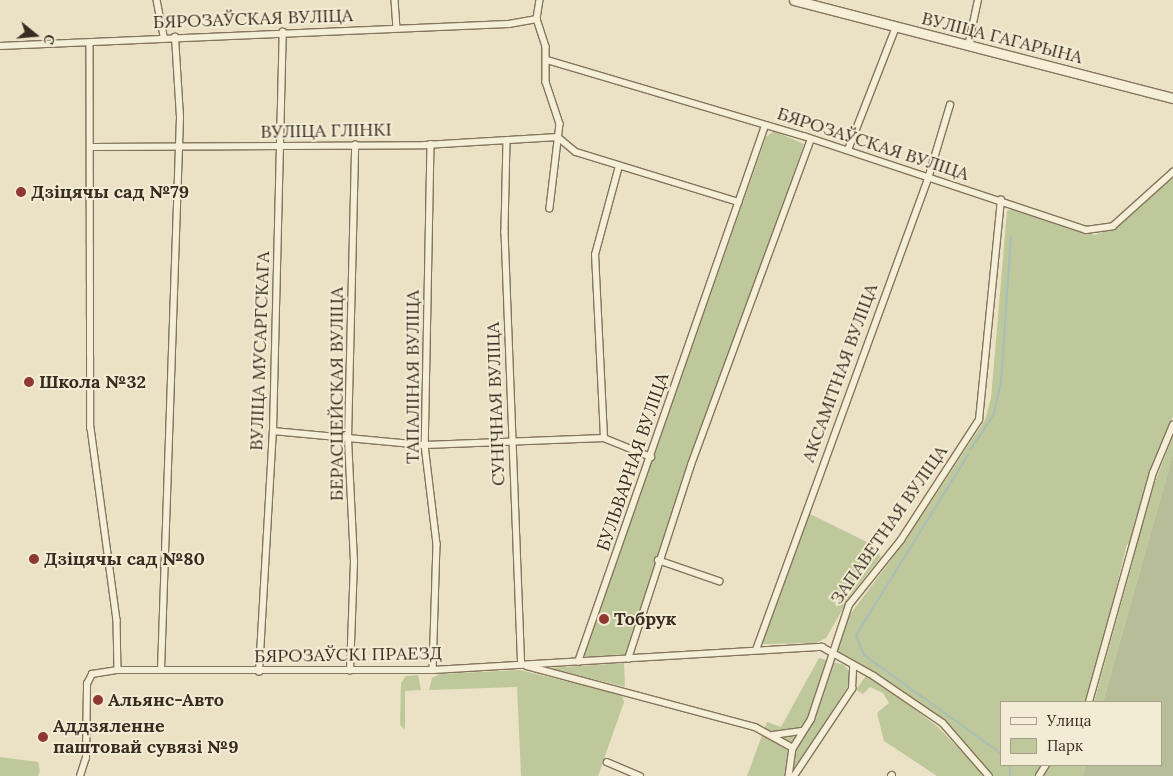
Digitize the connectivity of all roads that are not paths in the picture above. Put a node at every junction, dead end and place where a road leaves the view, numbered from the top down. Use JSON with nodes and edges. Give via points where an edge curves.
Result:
{"nodes":[{"id":1,"x":157,"y":0,"type":"edge"},
{"id":2,"x":395,"y":0,"type":"edge"},
{"id":3,"x":540,"y":0,"type":"edge"},
{"id":4,"x":794,"y":0,"type":"edge"},
{"id":5,"x":978,"y":0,"type":"edge"},
{"id":6,"x":537,"y":18,"type":"junction"},
{"id":7,"x":896,"y":27,"type":"junction"},
{"id":8,"x":397,"y":28,"type":"junction"},
{"id":9,"x":283,"y":32,"type":"junction"},
{"id":10,"x":164,"y":36,"type":"junction"},
{"id":11,"x":175,"y":36,"type":"junction"},
{"id":12,"x":90,"y":43,"type":"junction"},
{"id":13,"x":0,"y":46,"type":"edge"},
{"id":14,"x":968,"y":47,"type":"junction"},
{"id":15,"x":547,"y":60,"type":"junction"},
{"id":16,"x":1173,"y":98,"type":"edge"},
{"id":17,"x":950,"y":105,"type":"dead end"},
{"id":18,"x":765,"y":126,"type":"junction"},
{"id":19,"x":558,"y":136,"type":"junction"},
{"id":20,"x":811,"y":139,"type":"junction"},
{"id":21,"x":507,"y":142,"type":"junction"},
{"id":22,"x":431,"y":144,"type":"junction"},
{"id":23,"x":355,"y":146,"type":"junction"},
{"id":24,"x":93,"y":147,"type":"junction"},
{"id":25,"x":282,"y":147,"type":"junction"},
{"id":26,"x":177,"y":148,"type":"junction"},
{"id":27,"x":848,"y":150,"type":"junction"},
{"id":28,"x":618,"y":166,"type":"junction"},
{"id":29,"x":1173,"y":172,"type":"edge"},
{"id":30,"x":928,"y":179,"type":"junction"},
{"id":31,"x":1001,"y":200,"type":"junction"},
{"id":32,"x":739,"y":202,"type":"junction"},
{"id":33,"x":550,"y":208,"type":"dead end"},
{"id":34,"x":1173,"y":425,"type":"edge"},
{"id":35,"x":273,"y":431,"type":"junction"},
{"id":36,"x":604,"y":438,"type":"junction"},
{"id":37,"x":348,"y":439,"type":"junction"},
{"id":38,"x":512,"y":442,"type":"junction"},
{"id":39,"x":425,"y":445,"type":"junction"},
{"id":40,"x":651,"y":457,"type":"junction"},
{"id":41,"x":658,"y":560,"type":"junction"},
{"id":42,"x":719,"y":581,"type":"dead end"},
{"id":43,"x":756,"y":650,"type":"junction"},
{"id":44,"x":830,"y":650,"type":"junction"},
{"id":45,"x":628,"y":660,"type":"junction"},
{"id":46,"x":578,"y":662,"type":"junction"},
{"id":47,"x":522,"y":665,"type":"junction"},
{"id":48,"x":853,"y":667,"type":"junction"},
{"id":49,"x":118,"y":670,"type":"junction"},
{"id":50,"x":161,"y":670,"type":"junction"},
{"id":51,"x":433,"y":670,"type":"junction"},
{"id":52,"x":259,"y":672,"type":"junction"},
{"id":53,"x":350,"y":672,"type":"junction"},
{"id":54,"x":1089,"y":701,"type":"edge"},
{"id":55,"x":802,"y":731,"type":"junction"},
{"id":56,"x":771,"y":735,"type":"junction"},
{"id":57,"x":793,"y":748,"type":"junction"},
{"id":58,"x":607,"y":762,"type":"dead end"},
{"id":59,"x":80,"y":776,"type":"edge"},
{"id":60,"x":640,"y":776,"type":"edge"},
{"id":61,"x":790,"y":776,"type":"edge"},
{"id":62,"x":794,"y":776,"type":"edge"},
{"id":63,"x":989,"y":776,"type":"edge"}],
"edges":[{"from":1,"to":10,"type":"street"},
{"from":2,"to":8,"type":"street"},
{"from":3,"to":6,"type":"street"},
{"from":4,"to":7,"type":"street","name":"ВУЛІЦА ГАГАРЫНА"},
{"from":5,"to":14,"type":"street"},
{"from":6,"to":8,"type":"street","name":"БЯРОЗАЎСКАЯ ВУЛІЦА"},
{"from":6,"to":15,"type":"street"},
{"from":7,"to":14,"type":"street","name":"ВУЛІЦА ГАГАРЫНА"},
{"from":7,"to":27,"type":"street"},
{"from":8,"to":9,"type":"street","name":"БЯРОЗАЎСКАЯ ВУЛІЦА"},
{"from":9,"to":11,"type":"street","name":"БЯРОЗАЎСКАЯ ВУЛІЦА"},
{"from":9,"to":25,"type":"street","name":"ВУЛІЦА МУСАРГСКАГА"},
{"from":10,"to":11,"type":"street","name":"БЯРОЗАЎСКАЯ ВУЛІЦА"},
{"from":10,"to":12,"type":"street","name":"БЯРОЗАЎСКАЯ ВУЛІЦА"},
{"from":11,"to":26,"type":"street","via":[[180,65]]},
{"from":12,"to":13,"type":"street","name":"БЯРОЗАЎСКАЯ ВУЛІЦА"},
{"from":12,"to":24,"type":"street"},
{"from":14,"to":16,"type":"street","name":"ВУЛІЦА ГАГАРЫНА"},
{"from":15,"to":18,"type":"street","name":"БЯРОЗАЎСКАЯ ВУЛІЦА"},
{"from":15,"to":19,"type":"street","via":[[546,82],[560,119]]},
{"from":17,"to":30,"type":"street","name":"АКСАМІТНАЯ ВУЛІЦА"},
{"from":18,"to":20,"type":"street","name":"БЯРОЗАЎСКАЯ ВУЛІЦА"},
{"from":18,"to":32,"type":"street","name":"БУЛЬВАРНАЯ ВУЛІЦА"},
{"from":19,"to":21,"type":"street","name":"ВУЛІЦА ГЛІНКІ"},
{"from":19,"to":28,"type":"street","via":[[576,152]]},
{"from":19,"to":33,"type":"street"},
{"from":20,"to":27,"type":"street","name":"БЯРОЗАЎСКАЯ ВУЛІЦА"},
{"from":20,"to":41,"type":"street"},
{"from":21,"to":22,"type":"street","name":"ВУЛІЦА ГЛІНКІ"},
{"from":21,"to":38,"type":"street","name":"СУНІЧНАЯ ВУЛІЦА","via":[[505,232]]},
{"from":22,"to":23,"type":"street","name":"ВУЛІЦА ГЛІНКІ"},
{"from":22,"to":39,"type":"street","name":"ТАПАЛІНАЯ ВУЛІЦА"},
{"from":23,"to":25,"type":"street","name":"ВУЛІЦА ГЛІНКІ"},
{"from":23,"to":37,"type":"street","name":"БЕРАСЦЕЙСКАЯ ВУЛІЦА"},
{"from":24,"to":26,"type":"street","name":"ВУЛІЦА ГЛІНКІ"},
{"from":24,"to":49,"type":"street","via":[[91,428],[117,620]]},
{"from":25,"to":26,"type":"street","name":"ВУЛІЦА ГЛІНКІ"},
{"from":25,"to":35,"type":"street","name":"ВУЛІЦА МУСАРГСКАГА"},
{"from":26,"to":50,"type":"street"},
{"from":27,"to":30,"type":"street","name":"БЯРОЗАЎСКАЯ ВУЛІЦА"},
{"from":28,"to":32,"type":"street"},
{"from":28,"to":36,"type":"street","via":[[595,255]]},
{"from":29,"to":31,"type":"street","name":"БЯРОЗАЎСКАЯ ВУЛІЦА","via":[[1112,226],[1098,232]]},
{"from":30,"to":31,"type":"street","name":"БЯРОЗАЎСКАЯ ВУЛІЦА"},
{"from":30,"to":43,"type":"street","name":"АКСАМІТНАЯ ВУЛІЦА"},
{"from":31,"to":44,"type":"street","name":"ЗАПАВЕТНАЯ ВУЛІЦА","via":[[985,398],[979,420],[901,540],[849,605]]},
{"from":32,"to":40,"type":"street","name":"БУЛЬВАРНАЯ ВУЛІЦА"},
{"from":34,"to":54,"type":"street","via":[[1153,473]]},
{"from":35,"to":37,"type":"street"},
{"from":35,"to":52,"type":"street","name":"ВУЛІЦА МУСАРГСКАГА"},
{"from":36,"to":38,"type":"street"},
{"from":36,"to":40,"type":"street"},
{"from":37,"to":39,"type":"street"},
{"from":37,"to":53,"type":"street","name":"БЕРАСЦЕЙСКАЯ ВУЛІЦА","via":[[354,562]]},
{"from":38,"to":39,"type":"street"},
{"from":38,"to":47,"type":"street","name":"СУНІЧНАЯ ВУЛІЦА"},
{"from":39,"to":51,"type":"street","name":"ТАПАЛІНАЯ ВУЛІЦА","via":[[437,544]]},
{"from":40,"to":46,"type":"street","name":"БУЛЬВАРНАЯ ВУЛІЦА"},
{"from":41,"to":42,"type":"street"},
{"from":41,"to":45,"type":"street"},
{"from":43,"to":44,"type":"street"},
{"from":43,"to":45,"type":"street"},
{"from":44,"to":48,"type":"street"},
{"from":44,"to":55,"type":"street","name":"ЗАПАВЕТНАЯ ВУЛІЦА","via":[[811,718]]},
{"from":45,"to":46,"type":"street"},
{"from":46,"to":47,"type":"street","name":"БЯРОЗАЎСКІ ПРАЕЗД"},
{"from":47,"to":51,"type":"street","name":"БЯРОЗАЎСКІ ПРАЕЗД"},
{"from":47,"to":56,"type":"street"},
{"from":48,"to":62,"type":"street","via":[[852,689]]},
{"from":48,"to":63,"type":"street","via":[[874,676],[943,723]]},
{"from":49,"to":50,"type":"street","name":"БЯРОЗАЎСКІ ПРАЕЗД"},
{"from":49,"to":59,"type":"street","name":"БЯРОЗАЎСКІ ПРАЕЗД","via":[[92,674],[87,684],[86,758]]},
{"from":50,"to":52,"type":"street","name":"БЯРОЗАЎСКІ ПРАЕЗД"},
{"from":51,"to":53,"type":"street","name":"БЯРОЗАЎСКІ ПРАЕЗД"},
{"from":52,"to":53,"type":"street","name":"БЯРОЗАЎСКІ ПРАЕЗД"},
{"from":55,"to":56,"type":"street"},
{"from":55,"to":57,"type":"street","name":"ЗАПАВЕТНАЯ ВУЛІЦА"},
{"from":56,"to":57,"type":"street"},
{"from":57,"to":61,"type":"street"},
{"from":58,"to":60,"type":"street"}]}
